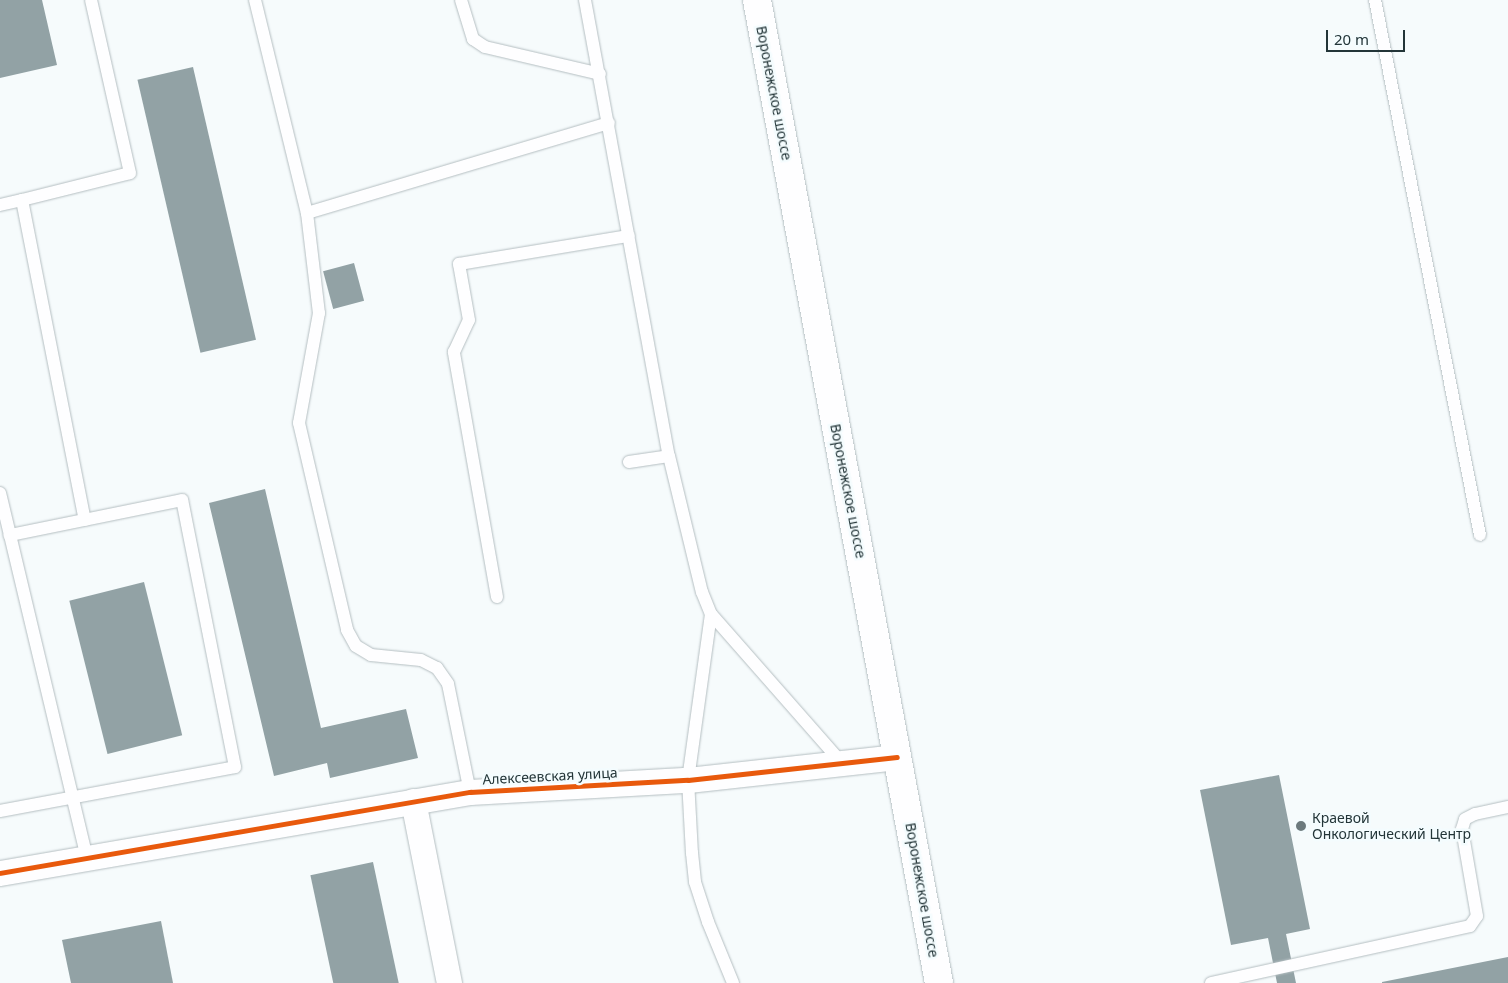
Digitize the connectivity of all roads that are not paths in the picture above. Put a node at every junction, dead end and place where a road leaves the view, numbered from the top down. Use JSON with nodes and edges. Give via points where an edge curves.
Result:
{"nodes":[{"id":1,"x":91,"y":0,"type":"edge"},
{"id":2,"x":255,"y":0,"type":"edge"},
{"id":3,"x":461,"y":0,"type":"edge"},
{"id":4,"x":585,"y":0,"type":"edge"},
{"id":5,"x":757,"y":0,"type":"edge"},
{"id":6,"x":1375,"y":0,"type":"edge"},
{"id":7,"x":600,"y":74,"type":"junction"},
{"id":8,"x":609,"y":123,"type":"junction"},
{"id":9,"x":22,"y":200,"type":"junction"},
{"id":10,"x":0,"y":205,"type":"edge"},
{"id":11,"x":306,"y":213,"type":"junction"},
{"id":12,"x":630,"y":236,"type":"junction"},
{"id":13,"x":669,"y":456,"type":"junction"},
{"id":14,"x":629,"y":462,"type":"dead end"},
{"id":15,"x":0,"y":493,"type":"edge"},
{"id":16,"x":85,"y":520,"type":"junction"},
{"id":17,"x":1480,"y":534,"type":"dead end"},
{"id":18,"x":10,"y":535,"type":"junction"},
{"id":19,"x":497,"y":597,"type":"dead end"},
{"id":20,"x":710,"y":614,"type":"junction"},
{"id":21,"x":898,"y":757,"type":"junction"},
{"id":22,"x":843,"y":765,"type":"junction"},
{"id":23,"x":688,"y":780,"type":"junction"},
{"id":24,"x":470,"y":792,"type":"junction"},
{"id":25,"x":73,"y":797,"type":"junction"},
{"id":26,"x":413,"y":801,"type":"junction"},
{"id":27,"x":1508,"y":807,"type":"edge"},
{"id":28,"x":0,"y":811,"type":"edge"},
{"id":29,"x":88,"y":861,"type":"junction"},
{"id":30,"x":0,"y":873,"type":"edge"},
{"id":31,"x":449,"y":983,"type":"edge"},
{"id":32,"x":733,"y":983,"type":"edge"},
{"id":33,"x":939,"y":983,"type":"edge"},
{"id":34,"x":1211,"y":983,"type":"edge"}],
"edges":[{"from":1,"to":9,"type":"lane","via":[[130,173]]},
{"from":2,"to":11,"type":"lane"},
{"from":3,"to":7,"type":"lane","via":[[473,39],[485,47]]},
{"from":4,"to":7,"type":"lane"},
{"from":5,"to":21,"type":"main road","name":"Воронежское шоссе"},
{"from":6,"to":17,"type":"lane"},
{"from":7,"to":8,"type":"lane"},
{"from":8,"to":11,"type":"lane"},
{"from":8,"to":12,"type":"lane"},
{"from":9,"to":10,"type":"lane"},
{"from":9,"to":16,"type":"lane"},
{"from":11,"to":24,"type":"lane","via":[[318,314],[298,423],[347,630],[356,646],[371,655],[422,660],[437,668],[448,684]]},
{"from":12,"to":13,"type":"lane"},
{"from":12,"to":19,"type":"lane","via":[[459,264],[469,320],[454,352]]},
{"from":13,"to":14,"type":"lane"},
{"from":13,"to":20,"type":"lane"},
{"from":15,"to":18,"type":"lane"},
{"from":16,"to":18,"type":"lane"},
{"from":16,"to":25,"type":"lane","via":[[182,500],[235,767]]},
{"from":18,"to":25,"type":"lane"},
{"from":20,"to":22,"type":"lane"},
{"from":20,"to":23,"type":"lane"},
{"from":21,"to":22,"type":"street","name":"Алексеевская улица"},
{"from":21,"to":33,"type":"main road","name":"Воронежское шоссе"},
{"from":22,"to":23,"type":"street","name":"Алексеевская улица"},
{"from":23,"to":24,"type":"street","name":"Алексеевская улица"},
{"from":23,"to":32,"type":"lane","via":[[695,882]]},
{"from":24,"to":26,"type":"street","name":"Алексеевская улица"},
{"from":25,"to":28,"type":"lane"},
{"from":25,"to":29,"type":"lane"},
{"from":26,"to":29,"type":"street","name":"Алексеевская улица"},
{"from":26,"to":31,"type":"street"},
{"from":27,"to":34,"type":"lane","via":[[1465,819],[1462,829],[1477,916],[1470,926]]},
{"from":29,"to":30,"type":"street","name":"Алексеевская улица"}]}
